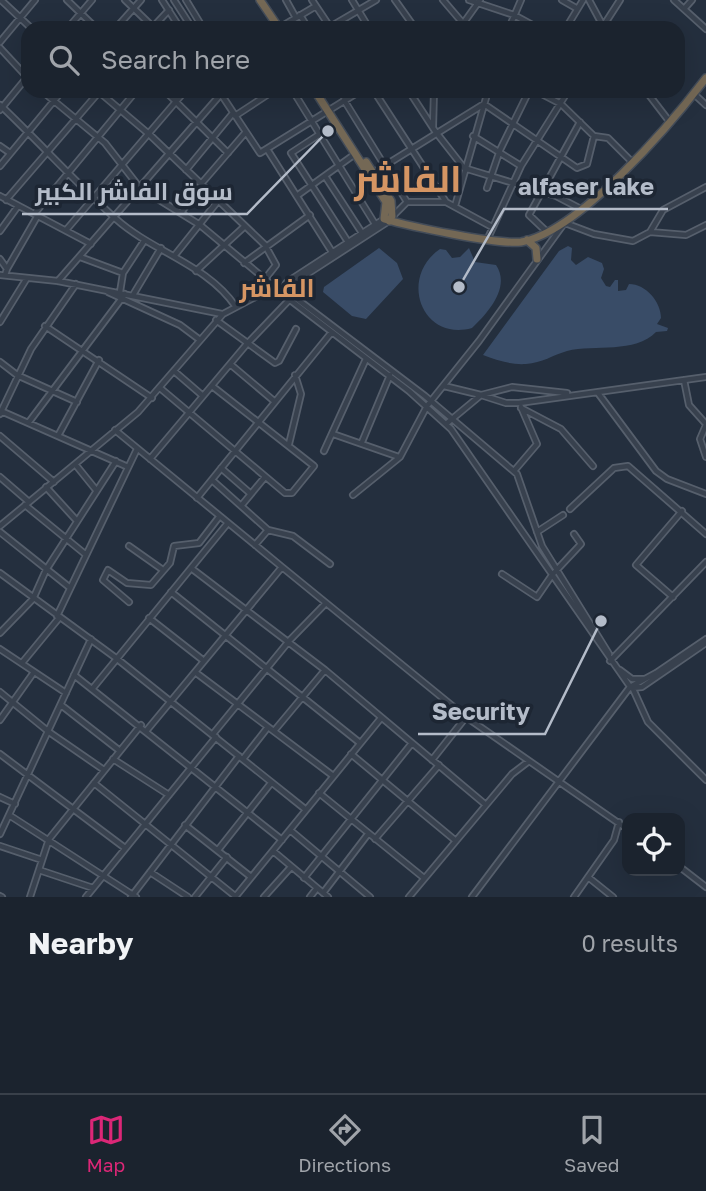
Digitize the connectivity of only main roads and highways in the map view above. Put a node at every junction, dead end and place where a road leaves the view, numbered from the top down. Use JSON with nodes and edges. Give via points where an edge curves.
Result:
{"nodes":[{"id":1,"x":258,"y":0,"type":"edge"},
{"id":2,"x":272,"y":21,"type":"edge"},
{"id":3,"x":706,"y":78,"type":"edge"},
{"id":4,"x":320,"y":98,"type":"edge"},
{"id":5,"x":324,"y":98,"type":"edge"},
{"id":6,"x":329,"y":109,"type":"junction"},
{"id":7,"x":389,"y":216,"type":"junction"},
{"id":8,"x":527,"y":240,"type":"junction"},
{"id":9,"x":537,"y":259,"type":"road end"}],
"edges":[{"from":1,"to":2,"type":"highway"},
{"from":3,"to":8,"type":"highway","via":[[632,162],[581,209],[564,224]]},
{"from":4,"to":6,"type":"highway"},
{"from":5,"to":6,"type":"highway"},
{"from":6,"to":7,"type":"highway","via":[[386,202]]},
{"from":6,"to":7,"type":"highway","via":[[391,201]]},
{"from":7,"to":8,"type":"highway","via":[[406,224],[488,239]]},
{"from":8,"to":9,"type":"highway","via":[[536,248]]}]}
